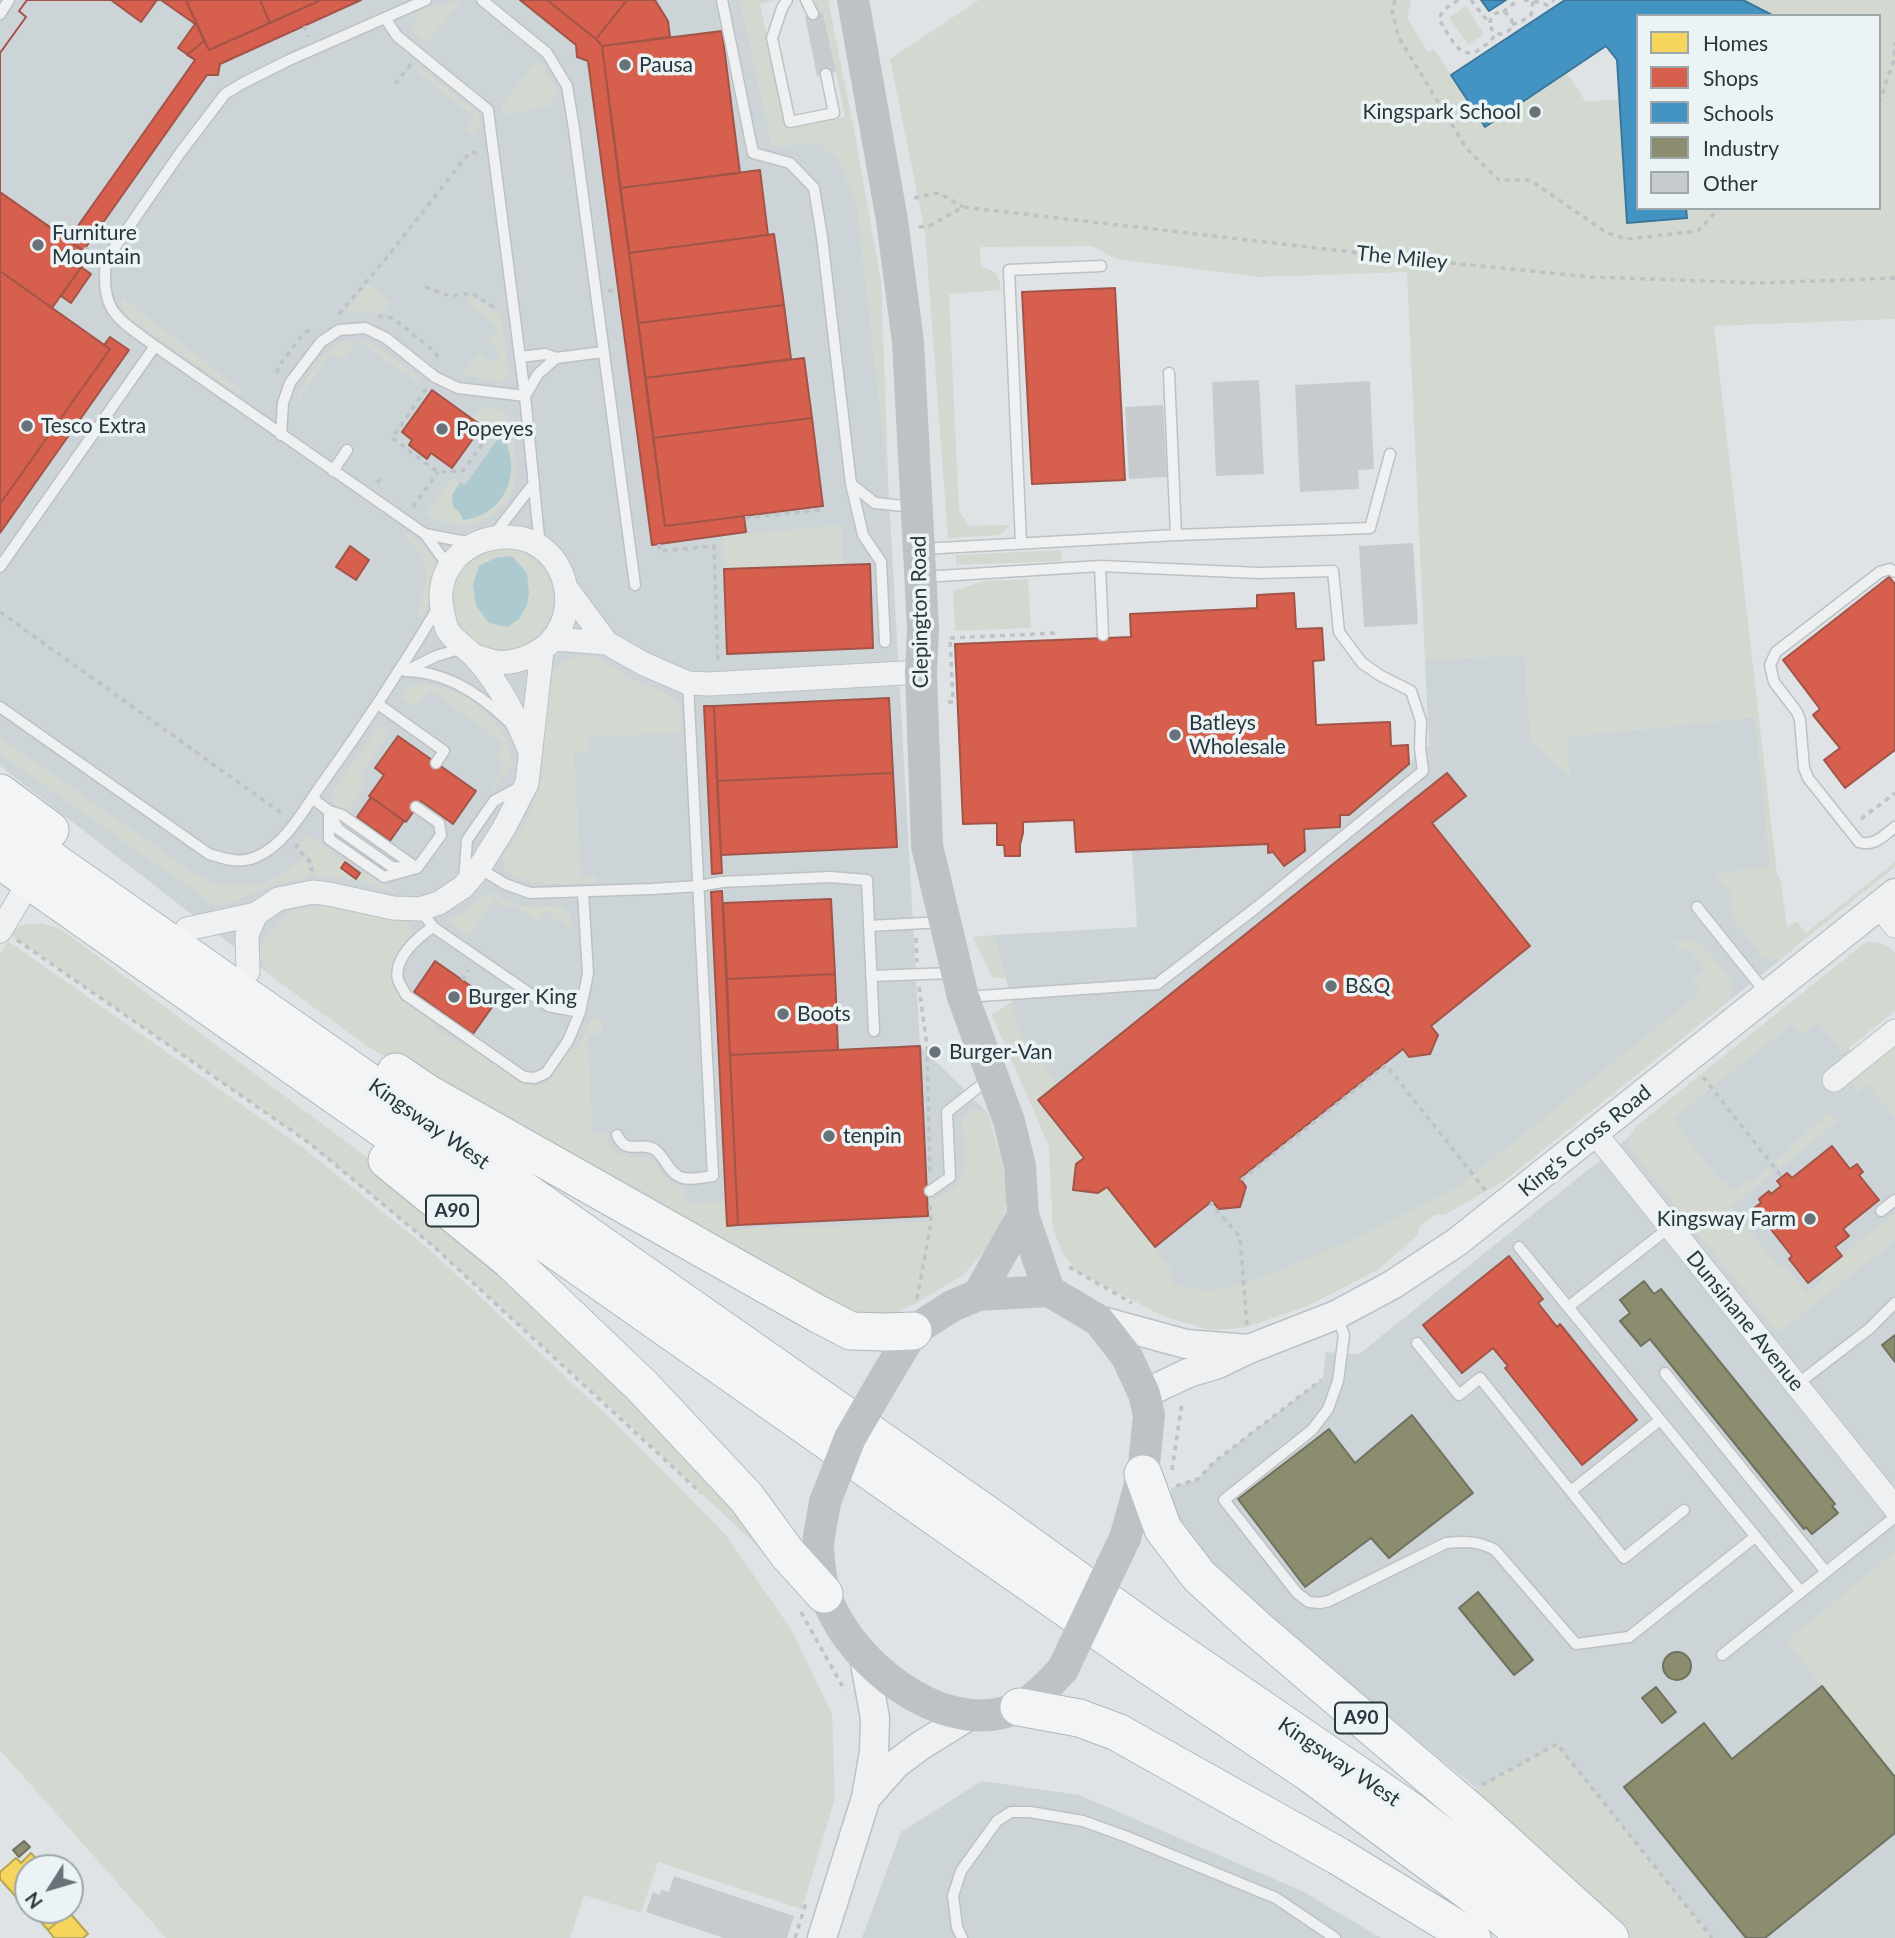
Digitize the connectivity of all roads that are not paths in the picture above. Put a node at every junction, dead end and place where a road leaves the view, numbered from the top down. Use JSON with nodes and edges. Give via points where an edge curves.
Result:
{"nodes":[{"id":1,"x":9,"y":0,"type":"edge"},
{"id":2,"x":426,"y":0,"type":"edge"},
{"id":3,"x":482,"y":0,"type":"edge"},
{"id":4,"x":722,"y":0,"type":"edge"},
{"id":5,"x":787,"y":0,"type":"edge"},
{"id":6,"x":806,"y":0,"type":"edge"},
{"id":7,"x":853,"y":0,"type":"edge"},
{"id":8,"x":0,"y":14,"type":"edge"},
{"id":9,"x":813,"y":14,"type":"dead end"},
{"id":10,"x":385,"y":18,"type":"junction"},
{"id":11,"x":826,"y":74,"type":"dead end"},
{"id":12,"x":1101,"y":266,"type":"dead end"},
{"id":13,"x":155,"y":346,"type":"junction"},
{"id":14,"x":603,"y":352,"type":"junction"},
{"id":15,"x":520,"y":357,"type":"junction"},
{"id":16,"x":556,"y":358,"type":"junction"},
{"id":17,"x":1169,"y":373,"type":"dead end"},
{"id":18,"x":525,"y":397,"type":"junction"},
{"id":19,"x":281,"y":435,"type":"junction"},
{"id":20,"x":347,"y":450,"type":"dead end"},
{"id":21,"x":1390,"y":454,"type":"dead end"},
{"id":22,"x":333,"y":471,"type":"junction"},
{"id":23,"x":534,"y":483,"type":"junction"},
{"id":24,"x":851,"y":484,"type":"junction"},
{"id":25,"x":917,"y":507,"type":"junction"},
{"id":26,"x":425,"y":534,"type":"junction"},
{"id":27,"x":1176,"y":534,"type":"junction"},
{"id":28,"x":483,"y":540,"type":"junction"},
{"id":29,"x":1021,"y":543,"type":"junction"},
{"id":30,"x":540,"y":547,"type":"junction"},
{"id":31,"x":920,"y":563,"type":"junction"},
{"id":32,"x":0,"y":566,"type":"edge"},
{"id":33,"x":1100,"y":566,"type":"junction"},
{"id":34,"x":449,"y":567,"type":"junction"},
{"id":35,"x":1895,"y":572,"type":"edge"},
{"id":36,"x":635,"y":584,"type":"dead end"},
{"id":37,"x":567,"y":589,"type":"junction"},
{"id":38,"x":440,"y":603,"type":"junction"},
{"id":39,"x":1103,"y":635,"type":"dead end"},
{"id":40,"x":885,"y":642,"type":"dead end"},
{"id":41,"x":607,"y":643,"type":"junction"},
{"id":42,"x":548,"y":645,"type":"junction"},
{"id":43,"x":469,"y":652,"type":"junction"},
{"id":44,"x":921,"y":672,"type":"junction"},
{"id":45,"x":400,"y":675,"type":"junction"},
{"id":46,"x":688,"y":683,"type":"junction"},
{"id":47,"x":378,"y":704,"type":"junction"},
{"id":48,"x":0,"y":708,"type":"edge"},
{"id":49,"x":527,"y":745,"type":"junction"},
{"id":50,"x":436,"y":763,"type":"dead end"},
{"id":51,"x":527,"y":783,"type":"junction"},
{"id":52,"x":0,"y":793,"type":"edge"},
{"id":53,"x":312,"y":798,"type":"junction"},
{"id":54,"x":416,"y":807,"type":"dead end"},
{"id":55,"x":329,"y":811,"type":"junction"},
{"id":56,"x":0,"y":824,"type":"edge"},
{"id":57,"x":1895,"y":827,"type":"edge"},
{"id":58,"x":0,"y":860,"type":"edge"},
{"id":59,"x":418,"y":868,"type":"junction"},
{"id":60,"x":479,"y":868,"type":"junction"},
{"id":61,"x":30,"y":881,"type":"junction"},
{"id":62,"x":699,"y":886,"type":"junction"},
{"id":63,"x":463,"y":887,"type":"junction"},
{"id":64,"x":583,"y":892,"type":"junction"},
{"id":65,"x":1697,"y":907,"type":"dead end"},
{"id":66,"x":1890,"y":908,"type":"edge"},
{"id":67,"x":256,"y":914,"type":"junction"},
{"id":68,"x":427,"y":918,"type":"junction"},
{"id":69,"x":930,"y":923,"type":"junction"},
{"id":70,"x":869,"y":926,"type":"junction"},
{"id":71,"x":187,"y":929,"type":"junction"},
{"id":72,"x":1,"y":930,"type":"edge"},
{"id":73,"x":248,"y":972,"type":"junction"},
{"id":74,"x":871,"y":976,"type":"junction"},
{"id":75,"x":960,"y":985,"type":"junction"},
{"id":76,"x":1767,"y":995,"type":"junction"},
{"id":77,"x":580,"y":1012,"type":"junction"},
{"id":78,"x":874,"y":1031,"type":"dead end"},
{"id":79,"x":1895,"y":1031,"type":"edge"},
{"id":80,"x":992,"y":1076,"type":"junction"},
{"id":81,"x":1834,"y":1080,"type":"dead end"},
{"id":82,"x":1595,"y":1133,"type":"junction"},
{"id":83,"x":617,"y":1135,"type":"dead end"},
{"id":84,"x":930,"y":1191,"type":"road end"},
{"id":85,"x":1895,"y":1200,"type":"edge"},
{"id":86,"x":1881,"y":1211,"type":"dead end"},
{"id":87,"x":1023,"y":1215,"type":"junction"},
{"id":88,"x":1670,"y":1227,"type":"junction"},
{"id":89,"x":1519,"y":1247,"type":"dead end"},
{"id":90,"x":1049,"y":1291,"type":"junction"},
{"id":91,"x":978,"y":1295,"type":"junction"},
{"id":92,"x":1895,"y":1303,"type":"edge"},
{"id":93,"x":1568,"y":1307,"type":"junction"},
{"id":94,"x":1336,"y":1315,"type":"junction"},
{"id":95,"x":915,"y":1317,"type":"junction"},
{"id":96,"x":1098,"y":1320,"type":"junction"},
{"id":97,"x":1417,"y":1343,"type":"dead end"},
{"id":98,"x":1249,"y":1349,"type":"junction"},
{"id":99,"x":1665,"y":1373,"type":"dead end"},
{"id":100,"x":1796,"y":1385,"type":"junction"},
{"id":101,"x":1144,"y":1394,"type":"junction"},
{"id":102,"x":1660,"y":1420,"type":"junction"},
{"id":103,"x":1162,"y":1479,"type":"junction"},
{"id":104,"x":1571,"y":1491,"type":"junction"},
{"id":105,"x":1895,"y":1508,"type":"edge"},
{"id":106,"x":1685,"y":1510,"type":"dead end"},
{"id":107,"x":1895,"y":1517,"type":"edge"},
{"id":108,"x":1755,"y":1537,"type":"junction"},
{"id":109,"x":1826,"y":1572,"type":"junction"},
{"id":110,"x":1801,"y":1592,"type":"junction"},
{"id":111,"x":812,"y":1602,"type":"junction"},
{"id":112,"x":1723,"y":1655,"type":"dead end"},
{"id":113,"x":864,"y":1658,"type":"junction"},
{"id":114,"x":1019,"y":1707,"type":"junction"},
{"id":115,"x":970,"y":1716,"type":"junction"},
{"id":116,"x":866,"y":1797,"type":"junction"},
{"id":117,"x":822,"y":1938,"type":"edge"},
{"id":118,"x":962,"y":1938,"type":"edge"},
{"id":119,"x":1335,"y":1938,"type":"edge"},
{"id":120,"x":1472,"y":1938,"type":"edge"},
{"id":121,"x":1527,"y":1938,"type":"edge"},
{"id":122,"x":1572,"y":1938,"type":"edge"},
{"id":123,"x":1610,"y":1938,"type":"edge"}],
"edges":[{"from":1,"to":8,"type":"lane"},
{"from":2,"to":10,"type":"lane"},
{"from":3,"to":14,"type":"lane","via":[[547,53],[567,86]]},
{"from":4,"to":24,"type":"lane","via":[[753,153],[790,163],[814,188]]},
{"from":5,"to":11,"type":"lane","via":[[772,38],[790,122],[834,113]]},
{"from":6,"to":9,"type":"lane"},
{"from":7,"to":25,"type":"main road","name":"Clepington Road","via":[[898,260],[908,342]]},
{"from":10,"to":13,"type":"lane","via":[[225,94],[180,153],[106,260],[104,281],[110,307],[118,319]]},
{"from":10,"to":15,"type":"lane","via":[[397,36],[488,110]]},
{"from":12,"to":29,"type":"lane","via":[[1009,270]]},
{"from":13,"to":19,"type":"lane"},
{"from":13,"to":32,"type":"lane"},
{"from":14,"to":16,"type":"lane"},
{"from":14,"to":36,"type":"lane"},
{"from":15,"to":16,"type":"lane","via":[[545,354]]},
{"from":15,"to":18,"type":"lane"},
{"from":16,"to":18,"type":"lane","via":[[538,374]]},
{"from":17,"to":27,"type":"lane"},
{"from":18,"to":19,"type":"lane","via":[[458,388],[435,377],[386,338],[365,328],[339,330],[321,342],[290,383]]},
{"from":18,"to":23,"type":"lane"},
{"from":19,"to":22,"type":"lane"},
{"from":20,"to":22,"type":"lane"},
{"from":21,"to":27,"type":"lane","via":[[1370,528]]},
{"from":22,"to":26,"type":"lane"},
{"from":23,"to":28,"type":"lane"},
{"from":23,"to":30,"type":"lane"},
{"from":24,"to":25,"type":"lane","via":[[875,503]]},
{"from":24,"to":40,"type":"lane","via":[[863,535],[881,562]]},
{"from":25,"to":31,"type":"main road","name":"Clepington Road"},
{"from":26,"to":28,"type":"lane"},
{"from":26,"to":34,"type":"lane"},
{"from":27,"to":29,"type":"lane"},
{"from":28,"to":30,"type":"street","via":[[517,537]]},
{"from":28,"to":34,"type":"street"},
{"from":29,"to":31,"type":"lane"},
{"from":30,"to":37,"type":"street","via":[[562,572]]},
{"from":31,"to":33,"type":"lane"},
{"from":31,"to":44,"type":"main road","name":"Clepington Road"},
{"from":33,"to":39,"type":"lane"},
{"from":33,"to":75,"type":"lane","via":[[1259,573],[1333,571],[1339,632],[1362,663],[1411,691],[1421,721],[1423,771],[1157,984]]},
{"from":34,"to":38,"type":"street"},
{"from":35,"to":57,"type":"lane","via":[[1880,572],[1776,652],[1770,666],[1774,682],[1800,720],[1808,778],[1859,842],[1876,842]]},
{"from":37,"to":41,"type":"street"},
{"from":37,"to":42,"type":"street","via":[[565,616]]},
{"from":38,"to":43,"type":"street","via":[[447,628]]},
{"from":38,"to":45,"type":"lane"},
{"from":41,"to":42,"type":"street"},
{"from":41,"to":46,"type":"street"},
{"from":42,"to":43,"type":"street","via":[[521,661],[498,663]]},
{"from":42,"to":49,"type":"street"},
{"from":43,"to":45,"type":"lane","via":[[436,656]]},
{"from":43,"to":49,"type":"street","via":[[500,687]]},
{"from":44,"to":46,"type":"street"},
{"from":44,"to":69,"type":"main road","name":"Clepington Road"},
{"from":45,"to":47,"type":"lane"},
{"from":45,"to":49,"type":"lane","via":[[425,671],[449,680],[490,703]]},
{"from":46,"to":62,"type":"lane"},
{"from":47,"to":50,"type":"lane","via":[[444,751]]},
{"from":47,"to":53,"type":"lane"},
{"from":48,"to":53,"type":"lane","via":[[209,854],[234,861],[256,857],[276,844]]},
{"from":49,"to":51,"type":"street"},
{"from":51,"to":60,"type":"street"},
{"from":51,"to":63,"type":"lane","via":[[495,801],[467,839]]},
{"from":52,"to":71,"type":"highway"},
{"from":53,"to":55,"type":"lane"},
{"from":54,"to":59,"type":"lane","via":[[439,823],[441,835]]},
{"from":55,"to":59,"type":"lane","via":[[342,815]]},
{"from":55,"to":59,"type":"lane","via":[[329,839],[384,877]]},
{"from":56,"to":122,"type":"highway","name":"Kingsway West","number":"A90","via":[[1412,1812]]},
{"from":58,"to":61,"type":"highway","name":"Kingsway West","number":"A90"},
{"from":60,"to":63,"type":"street"},
{"from":60,"to":64,"type":"lane","via":[[530,893]]},
{"from":61,"to":72,"type":"street"},
{"from":61,"to":111,"type":"highway","number":"A90","via":[[510,1260],[642,1386],[746,1497],[787,1553]]},
{"from":61,"to":121,"type":"highway","name":"Kingsway West","number":"A90","via":[[956,1532],[1308,1772]]},
{"from":62,"to":64,"type":"lane"},
{"from":62,"to":70,"type":"lane","via":[[817,877],[867,880]]},
{"from":62,"to":83,"type":"lane","via":[[713,1176],[679,1177],[658,1152],[649,1147],[629,1148]]},
{"from":63,"to":68,"type":"street","via":[[439,903]]},
{"from":64,"to":77,"type":"lane","via":[[588,974]]},
{"from":65,"to":76,"type":"lane"},
{"from":66,"to":76,"type":"street","name":"King's Cross Road"},
{"from":67,"to":68,"type":"street","via":[[278,899],[313,892]]},
{"from":67,"to":71,"type":"street"},
{"from":67,"to":73,"type":"street","via":[[247,935]]},
{"from":68,"to":77,"type":"lane","via":[[548,1006]]},
{"from":68,"to":77,"type":"lane","via":[[400,962],[398,979],[406,995],[524,1077],[546,1073],[568,1041]]},
{"from":69,"to":70,"type":"lane"},
{"from":69,"to":75,"type":"main road","name":"Clepington Road"},
{"from":70,"to":74,"type":"lane"},
{"from":71,"to":73,"type":"highway"},
{"from":73,"to":95,"type":"highway","via":[[427,1094],[818,1314],[851,1331],[883,1332]]},
{"from":74,"to":75,"type":"lane","via":[[917,974]]},
{"from":74,"to":78,"type":"lane"},
{"from":75,"to":80,"type":"main road","name":"Clepington Road"},
{"from":76,"to":82,"type":"street","name":"King's Cross Road"},
{"from":79,"to":81,"type":"street"},
{"from":80,"to":84,"type":"lane","via":[[947,1112],[950,1177]]},
{"from":80,"to":87,"type":"main road","name":"Clepington Road","via":[[1020,1166]]},
{"from":82,"to":88,"type":"street","name":"Dunsinane Avenue"},
{"from":82,"to":94,"type":"street","name":"King's Cross Road","via":[[1457,1242]]},
{"from":85,"to":86,"type":"lane"},
{"from":87,"to":90,"type":"main road","name":"Clepington Road"},
{"from":87,"to":91,"type":"main road"},
{"from":88,"to":93,"type":"lane"},
{"from":88,"to":100,"type":"street","name":"Dunsinane Avenue"},
{"from":89,"to":93,"type":"lane"},
{"from":90,"to":91,"type":"main road"},
{"from":90,"to":96,"type":"main road"},
{"from":91,"to":95,"type":"main road"},
{"from":92,"to":100,"type":"lane"},
{"from":93,"to":102,"type":"lane"},
{"from":94,"to":98,"type":"street","name":"King's Cross Road"},
{"from":94,"to":108,"type":"lane","via":[[1344,1335],[1342,1352],[1335,1394],[1321,1421],[1224,1500],[1309,1602],[1329,1601],[1446,1543],[1480,1542],[1495,1550],[1576,1644],[1629,1637]]},
{"from":95,"to":111,"type":"main road","bridge":true,"via":[[850,1438],[825,1502]]},
{"from":96,"to":98,"type":"street","via":[[1186,1344]]},
{"from":96,"to":101,"type":"main road","via":[[1127,1357]]},
{"from":97,"to":104,"type":"lane","via":[[1459,1395],[1480,1378]]},
{"from":98,"to":101,"type":"street","name":"King's Cross Road"},
{"from":99,"to":109,"type":"lane"},
{"from":100,"to":105,"type":"street","name":"Dunsinane Avenue"},
{"from":101,"to":103,"type":"main road"},
{"from":102,"to":104,"type":"lane"},
{"from":102,"to":108,"type":"lane"},
{"from":103,"to":114,"type":"main road","bridge":true,"via":[[1125,1538],[1063,1669]]},
{"from":103,"to":123,"type":"highway","number":"A90","via":[[1163,1529],[1199,1576]]},
{"from":104,"to":106,"type":"lane","via":[[1625,1558]]},
{"from":107,"to":109,"type":"lane"},
{"from":108,"to":110,"type":"lane"},
{"from":109,"to":110,"type":"lane"},
{"from":110,"to":112,"type":"lane"},
{"from":111,"to":113,"type":"main road"},
{"from":113,"to":115,"type":"main road","via":[[926,1703]]},
{"from":113,"to":116,"type":"street","via":[[875,1718]]},
{"from":114,"to":115,"type":"main road"},
{"from":114,"to":120,"type":"highway","via":[[1079,1718],[1117,1732],[1338,1856]]},
{"from":115,"to":116,"type":"street","via":[[896,1764]]},
{"from":116,"to":117,"type":"street"},
{"from":118,"to":119,"type":"lane","via":[[953,1896],[961,1871],[997,1821],[1011,1812],[1031,1812],[1083,1821],[1276,1898]]}]}
